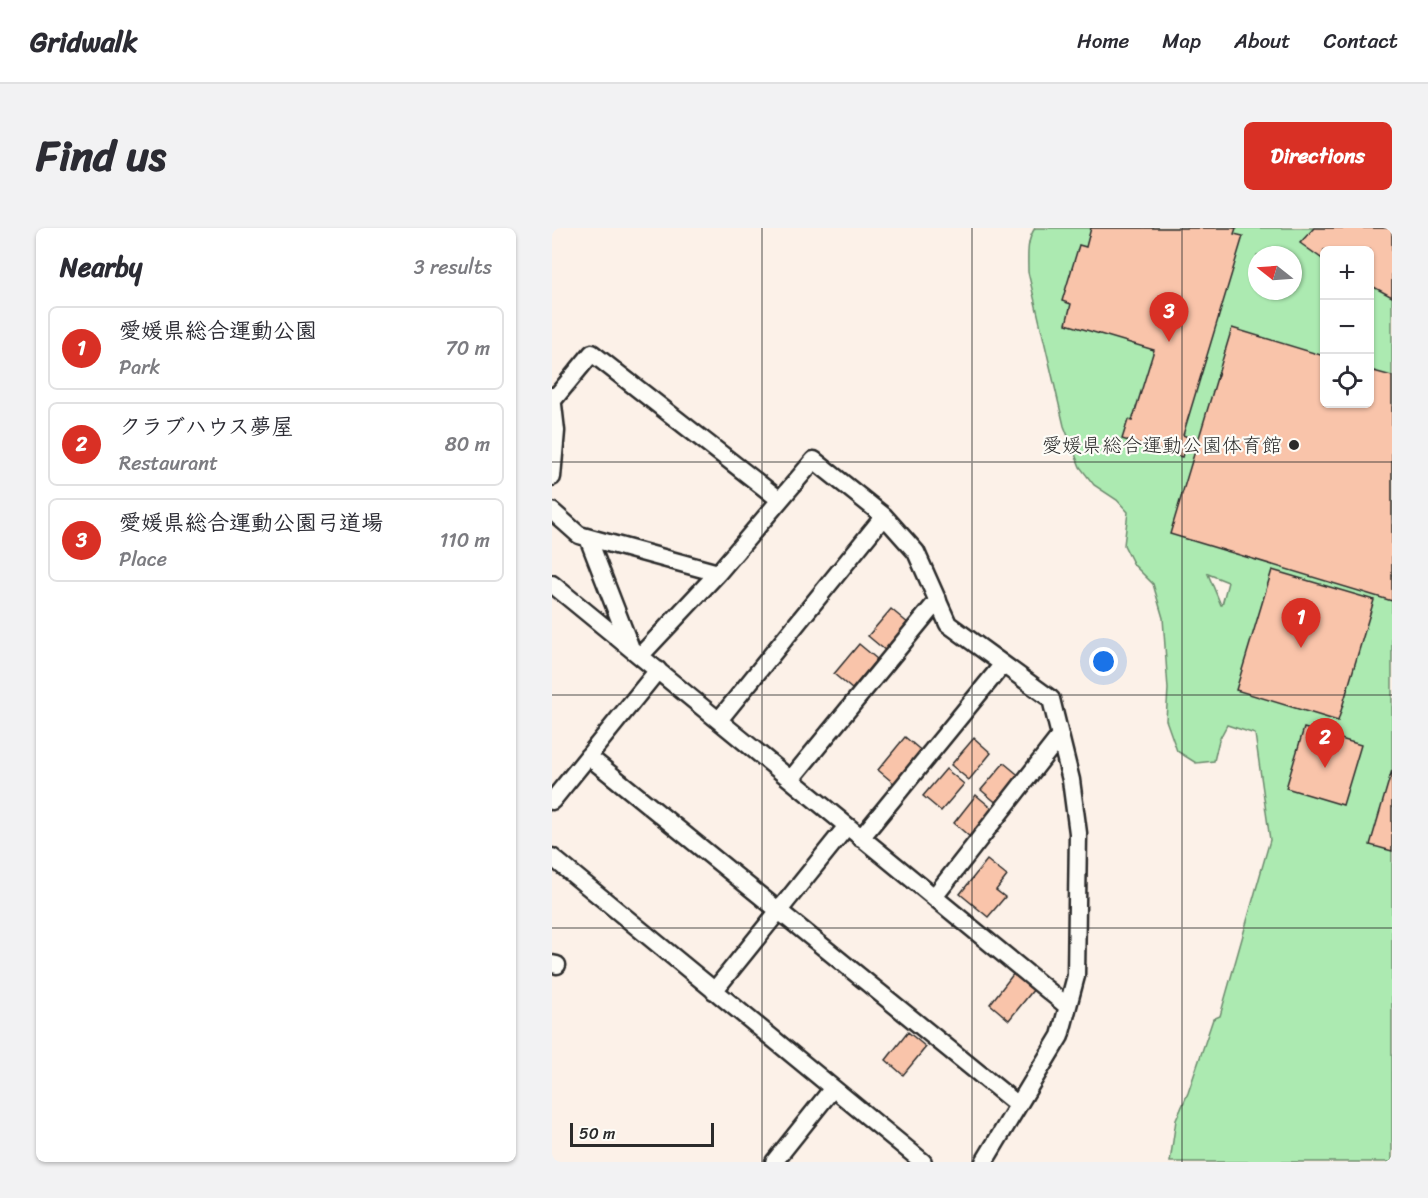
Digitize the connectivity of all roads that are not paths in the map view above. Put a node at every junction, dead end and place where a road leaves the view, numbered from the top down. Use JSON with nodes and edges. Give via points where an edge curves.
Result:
{"nodes":[{"id":1,"x":553,"y":398,"type":"edge"},
{"id":2,"x":552,"y":477,"type":"edge"},
{"id":3,"x":780,"y":500,"type":"junction"},
{"id":4,"x":552,"y":511,"type":"edge"},
{"id":5,"x":884,"y":516,"type":"junction"},
{"id":6,"x":588,"y":538,"type":"junction"},
{"id":7,"x":718,"y":573,"type":"junction"},
{"id":8,"x":552,"y":584,"type":"edge"},
{"id":9,"x":938,"y":600,"type":"junction"},
{"id":10,"x":635,"y":651,"type":"junction"},
{"id":11,"x":1003,"y":664,"type":"junction"},
{"id":12,"x":658,"y":670,"type":"junction"},
{"id":13,"x":719,"y":720,"type":"junction"},
{"id":14,"x":1060,"y":736,"type":"junction"},
{"id":15,"x":588,"y":756,"type":"junction"},
{"id":16,"x":791,"y":779,"type":"junction"},
{"id":17,"x":552,"y":801,"type":"edge"},
{"id":18,"x":847,"y":826,"type":"junction"},
{"id":19,"x":861,"y":838,"type":"junction"},
{"id":20,"x":552,"y":857,"type":"edge"},
{"id":21,"x":934,"y":897,"type":"junction"},
{"id":22,"x":779,"y":911,"type":"junction"},
{"id":23,"x":714,"y":991,"type":"junction"},
{"id":24,"x":1067,"y":1006,"type":"junction"},
{"id":25,"x":833,"y":1088,"type":"junction"},
{"id":26,"x":1018,"y":1105,"type":"junction"},
{"id":27,"x":774,"y":1162,"type":"edge"},
{"id":28,"x":923,"y":1162,"type":"edge"},
{"id":29,"x":984,"y":1162,"type":"edge"}],
"edges":[{"from":1,"to":2,"type":"street","via":[[556,431]]},
{"from":1,"to":3,"type":"street","via":[[592,353]]},
{"from":3,"to":5,"type":"street","via":[[814,460]]},
{"from":3,"to":7,"type":"street"},
{"from":4,"to":6,"type":"street"},
{"from":5,"to":9,"type":"street","via":[[916,552]]},
{"from":5,"to":13,"type":"street"},
{"from":6,"to":7,"type":"street"},
{"from":6,"to":10,"type":"street"},
{"from":7,"to":10,"type":"street"},
{"from":8,"to":10,"type":"street"},
{"from":9,"to":11,"type":"street","via":[[948,624]]},
{"from":9,"to":16,"type":"street"},
{"from":10,"to":12,"type":"street"},
{"from":11,"to":14,"type":"street","via":[[1051,699]]},
{"from":11,"to":19,"type":"street"},
{"from":12,"to":13,"type":"street"},
{"from":12,"to":15,"type":"street"},
{"from":13,"to":16,"type":"street"},
{"from":14,"to":21,"type":"street"},
{"from":14,"to":24,"type":"street","via":[[1078,833],[1076,976]]},
{"from":15,"to":17,"type":"street"},
{"from":15,"to":22,"type":"street"},
{"from":16,"to":18,"type":"street"},
{"from":18,"to":19,"type":"street"},
{"from":18,"to":22,"type":"street"},
{"from":19,"to":21,"type":"street"},
{"from":20,"to":23,"type":"street"},
{"from":21,"to":24,"type":"street"},
{"from":22,"to":23,"type":"street"},
{"from":22,"to":26,"type":"street"},
{"from":23,"to":25,"type":"street"},
{"from":24,"to":26,"type":"street","via":[[1060,1036]]},
{"from":25,"to":27,"type":"street"},
{"from":25,"to":28,"type":"street"},
{"from":26,"to":29,"type":"street"}]}
